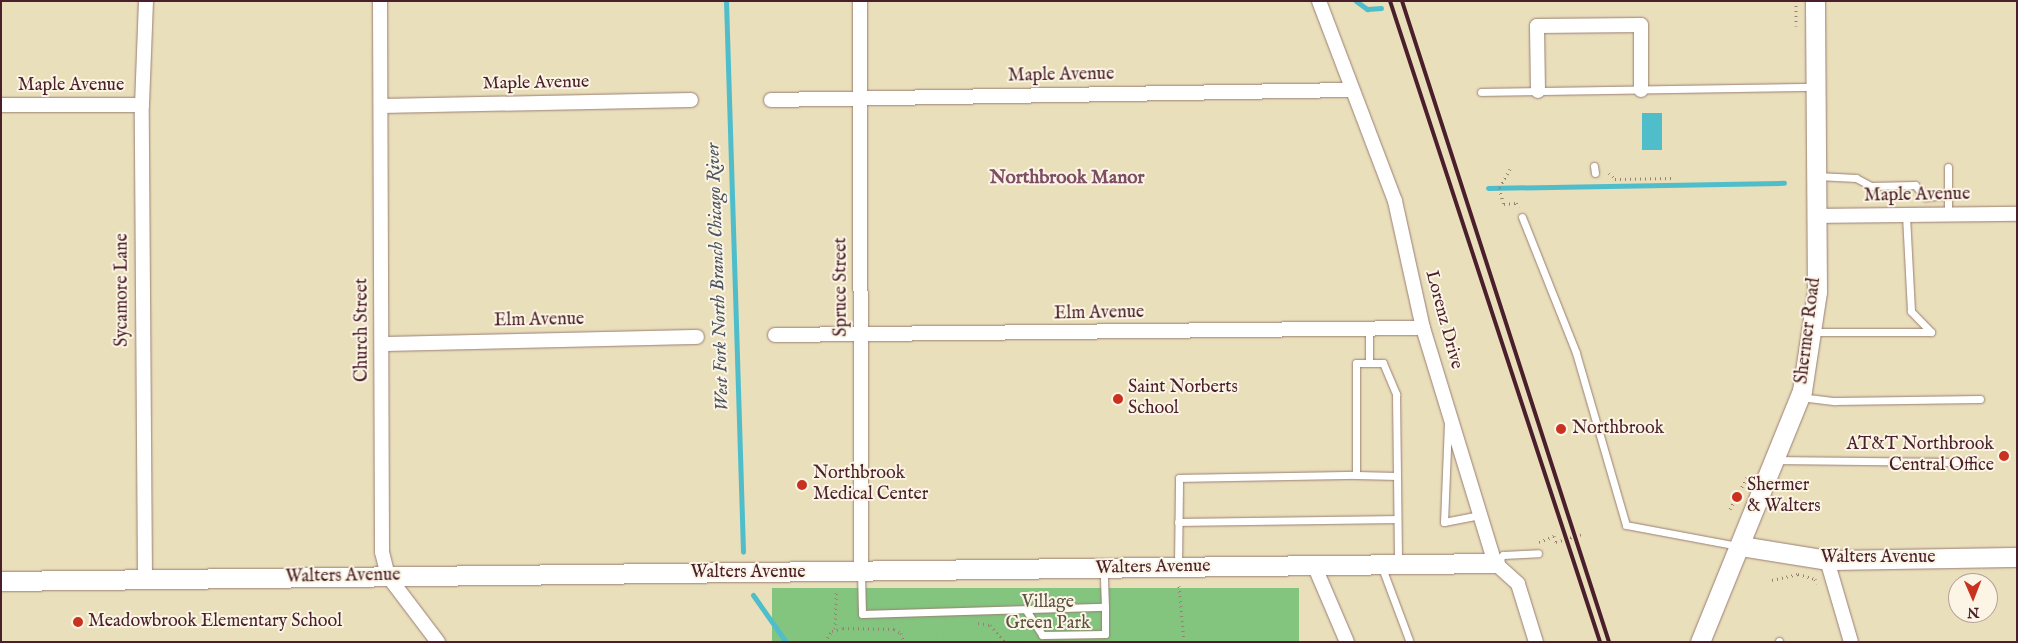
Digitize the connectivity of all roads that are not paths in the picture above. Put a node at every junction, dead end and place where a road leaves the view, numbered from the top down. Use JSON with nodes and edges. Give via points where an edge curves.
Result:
{"nodes":[{"id":1,"x":146,"y":1,"type":"edge"},
{"id":2,"x":380,"y":1,"type":"edge"},
{"id":3,"x":860,"y":1,"type":"edge"},
{"id":4,"x":1319,"y":1,"type":"edge"},
{"id":5,"x":1815,"y":1,"type":"edge"},
{"id":6,"x":1816,"y":87,"type":"junction"},
{"id":7,"x":1352,"y":90,"type":"junction"},
{"id":8,"x":1641,"y":90,"type":"junction"},
{"id":9,"x":1538,"y":91,"type":"junction"},
{"id":10,"x":1482,"y":92,"type":"dead end"},
{"id":11,"x":860,"y":98,"type":"junction"},
{"id":12,"x":691,"y":100,"type":"dead end"},
{"id":13,"x":771,"y":100,"type":"dead end"},
{"id":14,"x":1,"y":105,"type":"edge"},
{"id":15,"x":142,"y":105,"type":"junction"},
{"id":16,"x":381,"y":106,"type":"junction"},
{"id":17,"x":1948,"y":167,"type":"dead end"},
{"id":18,"x":1817,"y":176,"type":"junction"},
{"id":19,"x":1948,"y":196,"type":"junction"},
{"id":20,"x":2017,"y":214,"type":"edge"},
{"id":21,"x":1906,"y":215,"type":"junction"},
{"id":22,"x":1948,"y":215,"type":"junction"},
{"id":23,"x":1817,"y":216,"type":"junction"},
{"id":24,"x":1522,"y":217,"type":"dead end"},
{"id":25,"x":1369,"y":328,"type":"junction"},
{"id":26,"x":1423,"y":328,"type":"junction"},
{"id":27,"x":1812,"y":332,"type":"junction"},
{"id":28,"x":775,"y":335,"type":"dead end"},
{"id":29,"x":861,"y":336,"type":"junction"},
{"id":30,"x":697,"y":337,"type":"dead end"},
{"id":31,"x":382,"y":344,"type":"junction"},
{"id":32,"x":1369,"y":363,"type":"junction"},
{"id":33,"x":1800,"y":397,"type":"junction"},
{"id":34,"x":1980,"y":399,"type":"dead end"},
{"id":35,"x":1449,"y":410,"type":"junction"},
{"id":36,"x":1775,"y":460,"type":"junction"},
{"id":37,"x":1975,"y":462,"type":"dead end"},
{"id":38,"x":1356,"y":476,"type":"junction"},
{"id":39,"x":1397,"y":476,"type":"junction"},
{"id":40,"x":1481,"y":515,"type":"junction"},
{"id":41,"x":1397,"y":519,"type":"junction"},
{"id":42,"x":1178,"y":522,"type":"junction"},
{"id":43,"x":1741,"y":546,"type":"junction"},
{"id":44,"x":1538,"y":553,"type":"dead end"},
{"id":45,"x":2017,"y":557,"type":"edge"},
{"id":46,"x":1827,"y":560,"type":"junction"},
{"id":47,"x":1495,"y":563,"type":"junction"},
{"id":48,"x":1389,"y":564,"type":"junction"},
{"id":49,"x":1314,"y":565,"type":"junction"},
{"id":50,"x":1104,"y":568,"type":"junction"},
{"id":51,"x":861,"y":572,"type":"junction"},
{"id":52,"x":388,"y":576,"type":"junction"},
{"id":53,"x":1179,"y":576,"type":"junction"},
{"id":54,"x":145,"y":579,"type":"junction"},
{"id":55,"x":1,"y":581,"type":"edge"},
{"id":56,"x":1105,"y":608,"type":"junction"},
{"id":57,"x":1026,"y":610,"type":"junction"},
{"id":58,"x":1409,"y":640,"type":"dead end"},
{"id":59,"x":438,"y":642,"type":"edge"},
{"id":60,"x":1347,"y":642,"type":"edge"},
{"id":61,"x":1536,"y":642,"type":"edge"},
{"id":62,"x":1700,"y":642,"type":"edge"},
{"id":63,"x":1851,"y":642,"type":"edge"}],
"edges":[{"from":1,"to":15,"type":"street","name":"Sycamore Lane"},
{"from":2,"to":16,"type":"street","name":"Church Street"},
{"from":3,"to":11,"type":"street","name":"Spruce Street"},
{"from":4,"to":7,"type":"street","name":"Lorenz Drive"},
{"from":5,"to":6,"type":"street","name":"Shermer Road"},
{"from":6,"to":8,"type":"lane"},
{"from":6,"to":18,"type":"street","name":"Shermer Road"},
{"from":7,"to":11,"type":"street","name":"Maple Avenue"},
{"from":7,"to":26,"type":"street","name":"Lorenz Drive","via":[[1395,201]]},
{"from":8,"to":9,"type":"lane"},
{"from":8,"to":9,"type":"street","via":[[1640,25],[1622,25],[1537,26]]},
{"from":9,"to":10,"type":"lane"},
{"from":11,"to":13,"type":"street","name":"Maple Avenue"},
{"from":11,"to":29,"type":"street","name":"Spruce Street"},
{"from":12,"to":16,"type":"street","name":"Maple Avenue"},
{"from":14,"to":15,"type":"street","name":"Maple Avenue"},
{"from":15,"to":54,"type":"street","name":"Sycamore Lane"},
{"from":16,"to":31,"type":"street","name":"Church Street"},
{"from":17,"to":19,"type":"lane"},
{"from":18,"to":19,"type":"lane","via":[[1856,178],[1871,186],[1916,185],[1925,197]]},
{"from":18,"to":23,"type":"street","name":"Shermer Road"},
{"from":19,"to":22,"type":"lane"},
{"from":20,"to":22,"type":"street","name":"Maple Avenue"},
{"from":21,"to":22,"type":"street","name":"Maple Avenue"},
{"from":21,"to":23,"type":"street","name":"Maple Avenue"},
{"from":21,"to":27,"type":"lane","via":[[1911,311],[1931,332]]},
{"from":23,"to":27,"type":"street","name":"Shermer Road","via":[[1817,292]]},
{"from":24,"to":43,"type":"lane","via":[[1576,353],[1626,525]]},
{"from":25,"to":26,"type":"street","name":"Elm Avenue"},
{"from":25,"to":29,"type":"street","name":"Elm Avenue"},
{"from":25,"to":32,"type":"lane"},
{"from":26,"to":35,"type":"street","name":"Lorenz Drive"},
{"from":27,"to":33,"type":"street","name":"Shermer Road"},
{"from":28,"to":29,"type":"street","name":"Elm Avenue"},
{"from":29,"to":51,"type":"street","name":"Spruce Street"},
{"from":30,"to":31,"type":"street","name":"Elm Avenue"},
{"from":31,"to":52,"type":"street","name":"Church Street","via":[[382,552]]},
{"from":32,"to":38,"type":"lane","via":[[1356,363]]},
{"from":32,"to":39,"type":"lane","via":[[1383,363],[1396,394]]},
{"from":33,"to":34,"type":"lane","via":[[1835,401]]},
{"from":33,"to":36,"type":"street","name":"Shermer Road"},
{"from":35,"to":40,"type":"street","name":"Lorenz Drive"},
{"from":35,"to":40,"type":"lane","via":[[1444,522]]},
{"from":36,"to":37,"type":"lane"},
{"from":36,"to":43,"type":"street","name":"Shermer Road"},
{"from":38,"to":39,"type":"lane"},
{"from":38,"to":42,"type":"lane","via":[[1179,478]]},
{"from":39,"to":41,"type":"lane"},
{"from":40,"to":47,"type":"street","name":"Lorenz Drive"},
{"from":41,"to":42,"type":"lane"},
{"from":41,"to":48,"type":"lane"},
{"from":42,"to":53,"type":"lane"},
{"from":43,"to":46,"type":"street","name":"Walters Avenue"},
{"from":43,"to":62,"type":"street","name":"Shermer Road"},
{"from":44,"to":47,"type":"lane","via":[[1503,555]]},
{"from":45,"to":46,"type":"street","name":"Walters Avenue"},
{"from":46,"to":63,"type":"street"},
{"from":47,"to":48,"type":"street","name":"Walters Avenue"},
{"from":47,"to":61,"type":"street","via":[[1518,584]]},
{"from":48,"to":49,"type":"street","name":"Walters Avenue"},
{"from":48,"to":58,"type":"lane"},
{"from":49,"to":53,"type":"street","name":"Walters Avenue"},
{"from":49,"to":60,"type":"street"},
{"from":50,"to":51,"type":"street","name":"Walters Avenue"},
{"from":50,"to":53,"type":"street","name":"Walters Avenue"},
{"from":50,"to":56,"type":"lane"},
{"from":51,"to":52,"type":"street","name":"Walters Avenue"},
{"from":51,"to":57,"type":"lane","via":[[862,614]]},
{"from":52,"to":54,"type":"street","name":"Walters Avenue"},
{"from":52,"to":59,"type":"street","name":"Church Street"},
{"from":54,"to":55,"type":"street","name":"Walters Avenue"},
{"from":56,"to":57,"type":"lane"},
{"from":56,"to":57,"type":"lane","via":[[1105,634],[1042,635]]}]}
